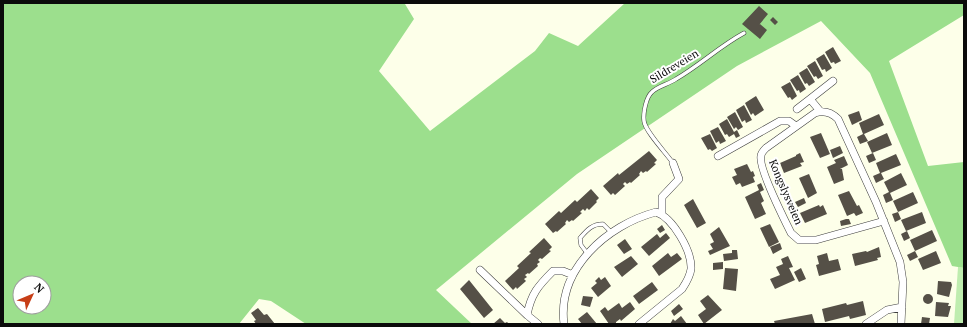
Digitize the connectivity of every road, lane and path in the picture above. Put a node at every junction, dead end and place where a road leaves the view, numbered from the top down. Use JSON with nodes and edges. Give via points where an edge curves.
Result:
{"nodes":[{"id":1,"x":744,"y":33,"type":"dead end"},
{"id":2,"x":833,"y":81,"type":"dead end"},
{"id":3,"x":810,"y":99,"type":"junction"},
{"id":4,"x":797,"y":109,"type":"dead end"},
{"id":5,"x":820,"y":111,"type":"junction"},
{"id":6,"x":796,"y":126,"type":"junction"},
{"id":7,"x":718,"y":156,"type":"dead end"},
{"id":8,"x":673,"y":163,"type":"joint"},
{"id":9,"x":662,"y":214,"type":"junction"},
{"id":10,"x":884,"y":221,"type":"junction"},
{"id":11,"x":612,"y":233,"type":"junction"},
{"id":12,"x":587,"y":253,"type":"junction"},
{"id":13,"x":480,"y":270,"type":"dead end"},
{"id":14,"x":573,"y":276,"type":"junction"},
{"id":15,"x":902,"y":306,"type":"junction"},
{"id":16,"x":527,"y":315,"type":"junction"},
{"id":17,"x":538,"y":324,"type":"edge"},
{"id":18,"x":564,"y":324,"type":"edge"},
{"id":19,"x":639,"y":324,"type":"edge"},
{"id":20,"x":866,"y":324,"type":"edge"},
{"id":21,"x":901,"y":324,"type":"edge"}],
"edges":[{"from":1,"to":8,"type":"lane","name":"Sildreveien","via":[[676,80],[652,92],[648,98],[644,120],[646,128]]},
{"from":2,"to":3,"type":"street"},
{"from":3,"to":4,"type":"street"},
{"from":3,"to":5,"type":"street"},
{"from":5,"to":6,"type":"street","name":"Kongslysveien"},
{"from":5,"to":10,"type":"street","via":[[834,115],[841,124]]},
{"from":6,"to":7,"type":"street","via":[[789,121],[780,121]]},
{"from":6,"to":10,"type":"street","name":"Kongslysveien","via":[[766,148],[761,156],[765,174],[786,224],[795,237],[804,241],[816,240]]},
{"from":8,"to":9,"type":"street","name":"Sildreveien","via":[[679,179],[662,197]]},
{"from":9,"to":11,"type":"street","via":[[648,214]]},
{"from":9,"to":19,"type":"street","via":[[680,235],[691,269],[682,289]]},
{"from":10,"to":15,"type":"street","via":[[900,262],[903,282]]},
{"from":11,"to":12,"type":"street"},
{"from":11,"to":12,"type":"lane","via":[[603,224],[589,228],[580,238],[581,245]]},
{"from":12,"to":14,"type":"street"},
{"from":13,"to":16,"type":"street"},
{"from":14,"to":16,"type":"street","via":[[563,271],[553,271],[538,286],[530,300]]},
{"from":14,"to":18,"type":"street","via":[[565,298]]},
{"from":15,"to":20,"type":"street","via":[[887,310]]},
{"from":15,"to":21,"type":"street"},
{"from":16,"to":17,"type":"street"}]}
